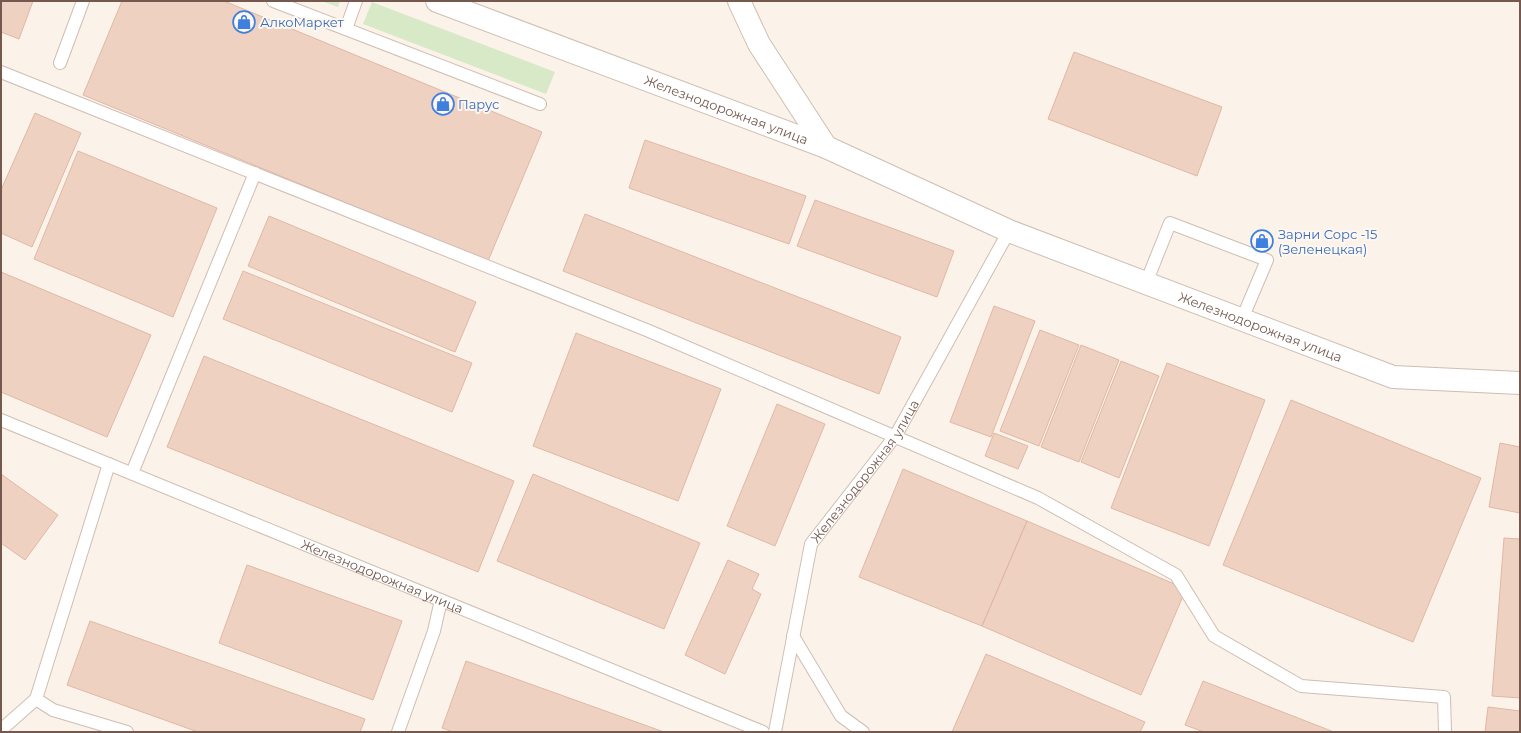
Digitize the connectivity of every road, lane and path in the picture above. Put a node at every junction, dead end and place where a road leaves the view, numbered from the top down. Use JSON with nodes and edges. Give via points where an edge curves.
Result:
{"nodes":[{"id":1,"x":83,"y":1,"type":"edge"},
{"id":2,"x":273,"y":1,"type":"edge"},
{"id":3,"x":356,"y":1,"type":"edge"},
{"id":4,"x":438,"y":1,"type":"edge"},
{"id":5,"x":739,"y":1,"type":"edge"},
{"id":6,"x":346,"y":29,"type":"junction"},
{"id":7,"x":60,"y":63,"type":"dead end"},
{"id":8,"x":1,"y":72,"type":"edge"},
{"id":9,"x":540,"y":104,"type":"dead end"},
{"id":10,"x":826,"y":147,"type":"junction"},
{"id":11,"x":255,"y":173,"type":"junction"},
{"id":12,"x":1009,"y":231,"type":"junction"},
{"id":13,"x":1146,"y":283,"type":"junction"},
{"id":14,"x":1242,"y":319,"type":"junction"},
{"id":15,"x":1520,"y":383,"type":"edge"},
{"id":16,"x":1,"y":420,"type":"edge"},
{"id":17,"x":896,"y":435,"type":"junction"},
{"id":18,"x":109,"y":464,"type":"junction"},
{"id":19,"x":132,"y":473,"type":"junction"},
{"id":20,"x":441,"y":600,"type":"junction"},
{"id":21,"x":793,"y":636,"type":"junction"},
{"id":22,"x":36,"y":699,"type":"junction"},
{"id":23,"x":1,"y":730,"type":"edge"},
{"id":24,"x":127,"y":732,"type":"edge"},
{"id":25,"x":398,"y":732,"type":"edge"},
{"id":26,"x":763,"y":732,"type":"edge"},
{"id":27,"x":775,"y":732,"type":"edge"},
{"id":28,"x":863,"y":732,"type":"edge"},
{"id":29,"x":1445,"y":732,"type":"edge"}],
"edges":[{"from":1,"to":7,"type":"lane"},
{"from":2,"to":6,"type":"lane"},
{"from":3,"to":6,"type":"lane"},
{"from":4,"to":10,"type":"street","name":"Железнодорожная улица"},
{"from":5,"to":10,"type":"street","via":[[759,44]]},
{"from":6,"to":9,"type":"lane"},
{"from":8,"to":11,"type":"lane"},
{"from":10,"to":12,"type":"street","name":"Железнодорожная улица"},
{"from":11,"to":17,"type":"lane","via":[[642,328]]},
{"from":11,"to":19,"type":"lane"},
{"from":12,"to":13,"type":"street","name":"Железнодорожная улица"},
{"from":12,"to":17,"type":"lane","name":"Железнодорожная улица"},
{"from":13,"to":14,"type":"street","name":"Железнодорожная улица"},
{"from":13,"to":14,"type":"lane","via":[[1170,223],[1178,225],[1267,260]]},
{"from":14,"to":15,"type":"street","name":"Железнодорожная улица","via":[[1394,376]]},
{"from":16,"to":18,"type":"lane","name":"Железнодорожная улица"},
{"from":17,"to":21,"type":"lane","name":"Железнодорожная улица","via":[[811,544]]},
{"from":17,"to":29,"type":"lane","via":[[1038,498],[1176,575],[1214,636],[1301,686],[1444,697]]},
{"from":18,"to":19,"type":"lane","name":"Железнодорожная улица"},
{"from":18,"to":22,"type":"lane"},
{"from":19,"to":20,"type":"lane","name":"Железнодорожная улица"},
{"from":20,"to":25,"type":"lane","via":[[434,631]]},
{"from":20,"to":26,"type":"lane","name":"Железнодорожная улица"},
{"from":21,"to":27,"type":"lane","name":"Железнодорожная улица"},
{"from":21,"to":28,"type":"lane","via":[[841,716]]},
{"from":22,"to":23,"type":"lane"},
{"from":22,"to":24,"type":"lane","via":[[53,710]]}]}
